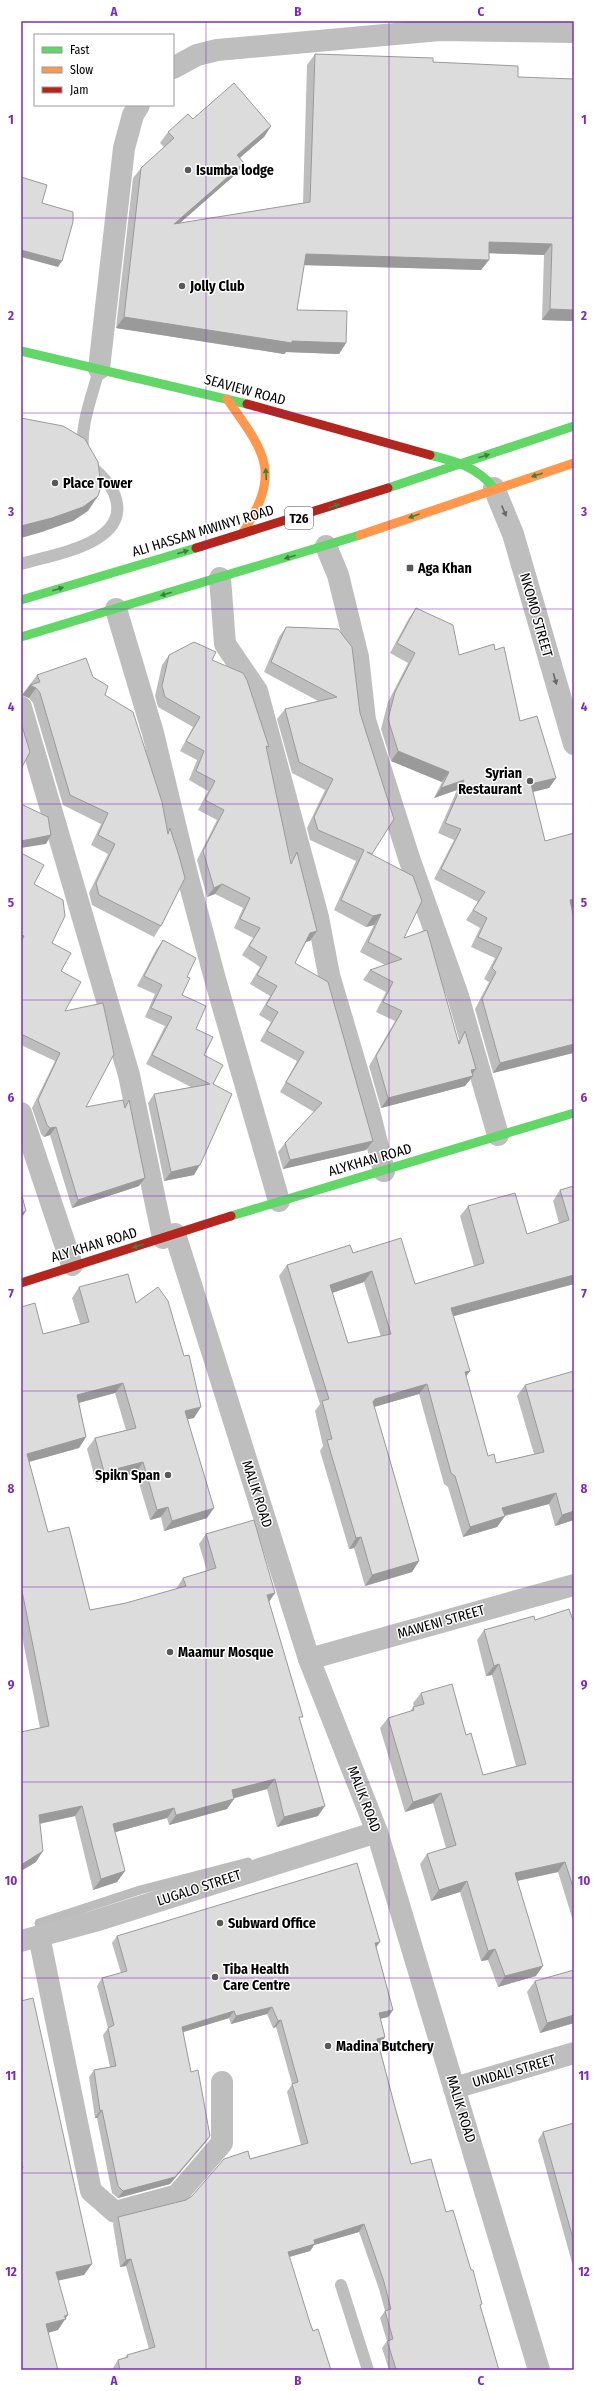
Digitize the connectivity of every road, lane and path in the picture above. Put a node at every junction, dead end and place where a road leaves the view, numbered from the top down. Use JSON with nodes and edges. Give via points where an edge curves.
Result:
{"nodes":[{"id":1,"x":574,"y":32,"type":"edge"},
{"id":2,"x":174,"y":67,"type":"edge"},
{"id":3,"x":138,"y":106,"type":"edge"},
{"id":4,"x":21,"y":351,"type":"edge"},
{"id":5,"x":99,"y":369,"type":"junction"},
{"id":6,"x":226,"y":398,"type":"junction"},
{"id":7,"x":574,"y":426,"type":"edge"},
{"id":8,"x":461,"y":463,"type":"junction"},
{"id":9,"x":574,"y":463,"type":"edge"},
{"id":10,"x":494,"y":488,"type":"junction"},
{"id":11,"x":242,"y":534,"type":"junction"},
{"id":12,"x":326,"y":546,"type":"junction"},
{"id":13,"x":21,"y":564,"type":"edge"},
{"id":14,"x":220,"y":578,"type":"junction"},
{"id":15,"x":21,"y":600,"type":"edge"},
{"id":16,"x":116,"y":609,"type":"junction"},
{"id":17,"x":21,"y":637,"type":"edge"},
{"id":18,"x":21,"y":707,"type":"edge"},
{"id":19,"x":574,"y":744,"type":"edge"},
{"id":20,"x":21,"y":1113,"type":"edge"},
{"id":21,"x":574,"y":1113,"type":"edge"},
{"id":22,"x":498,"y":1135,"type":"junction"},
{"id":23,"x":384,"y":1172,"type":"junction"},
{"id":24,"x":279,"y":1201,"type":"junction"},
{"id":25,"x":169,"y":1236,"type":"junction"},
{"id":26,"x":72,"y":1266,"type":"junction"},
{"id":27,"x":21,"y":1283,"type":"edge"},
{"id":28,"x":574,"y":1585,"type":"edge"},
{"id":29,"x":309,"y":1659,"type":"junction"},
{"id":30,"x":377,"y":1832,"type":"junction"},
{"id":31,"x":30,"y":1938,"type":"edge"},
{"id":32,"x":574,"y":2053,"type":"edge"},
{"id":33,"x":222,"y":2082,"type":"dead end"},
{"id":34,"x":454,"y":2088,"type":"junction"},
{"id":35,"x":341,"y":2285,"type":"dead end"},
{"id":36,"x":368,"y":2370,"type":"edge"},
{"id":37,"x":539,"y":2370,"type":"edge"}],
"edges":[{"from":1,"to":2,"type":"street","via":[[440,30],[217,50],[197,55]]},
{"from":3,"to":5,"type":"street","via":[[133,115],[124,148]]},
{"from":4,"to":5,"type":"main road","name":"SEAVIEW ROAD"},
{"from":5,"to":6,"type":"main road","name":"SEAVIEW ROAD"},
{"from":5,"to":13,"type":"lane","via":[[82,436],[84,453],[90,464],[112,490],[117,508],[115,518],[104,535],[92,542]]},
{"from":6,"to":8,"type":"main road","name":"SEAVIEW ROAD"},
{"from":11,"to":6,"type":"main road","one_way":true,"via":[[258,512],[265,496],[266,463],[259,445]]},
{"from":8,"to":7,"type":"main road","name":"ALI HASSAN MWINYI ROAD","number":"T26","one_way":true},
{"from":8,"to":10,"type":"main road","name":"SEAVIEW ROAD","via":[[484,476]]},
{"from":11,"to":8,"type":"main road","name":"ALI HASSAN MWINYI ROAD","number":"T26","one_way":true,"via":[[314,513]]},
{"from":9,"to":10,"type":"main road","number":"T26","one_way":true},
{"from":10,"to":12,"type":"main road","number":"T26","one_way":true},
{"from":10,"to":19,"type":"street","name":"NKOMO STREET","one_way":true,"via":[[513,534]]},
{"from":15,"to":11,"type":"main road","name":"ALI HASSAN MWINYI ROAD","number":"T26","one_way":true},
{"from":12,"to":14,"type":"main road","number":"T26","one_way":true},
{"from":12,"to":22,"type":"street","via":[[338,575],[358,657],[365,720],[410,861],[458,996]]},
{"from":14,"to":16,"type":"main road","number":"T26","one_way":true},
{"from":14,"to":23,"type":"street","via":[[225,644],[257,691],[318,917],[329,975],[368,1107]]},
{"from":16,"to":17,"type":"main road","number":"T26"},
{"from":16,"to":24,"type":"street","via":[[153,733],[215,979]]},
{"from":18,"to":25,"type":"street","name":"MALIK ROAD","via":[[129,1075]]},
{"from":20,"to":26,"type":"street"},
{"from":21,"to":22,"type":"main road","name":"ALYKHAN ROAD"},
{"from":22,"to":23,"type":"main road","name":"ALYKHAN ROAD"},
{"from":23,"to":24,"type":"main road","name":"ALYKHAN ROAD"},
{"from":24,"to":25,"type":"main road","name":"ALYKHAN ROAD"},
{"from":25,"to":26,"type":"main road","name":"ALY KHAN ROAD","one_way":true},
{"from":25,"to":29,"type":"street","name":"MALIK ROAD"},
{"from":26,"to":27,"type":"main road","name":"ALY KHAN ROAD"},
{"from":28,"to":29,"type":"street","name":"MAWENI STREET"},
{"from":29,"to":30,"type":"street","name":"MALIK ROAD"},
{"from":30,"to":31,"type":"street","name":"LUGALO STREET","via":[[95,1921]]},
{"from":30,"to":34,"type":"street","name":"MALIK ROAD"},
{"from":31,"to":33,"type":"street","via":[[91,2191],[103,2204],[115,2212],[176,2195],[222,2143]]},
{"from":32,"to":34,"type":"street","name":"UNDALI STREET"},
{"from":34,"to":37,"type":"street","name":"MALIK ROAD"},
{"from":35,"to":36,"type":"lane"}]}
